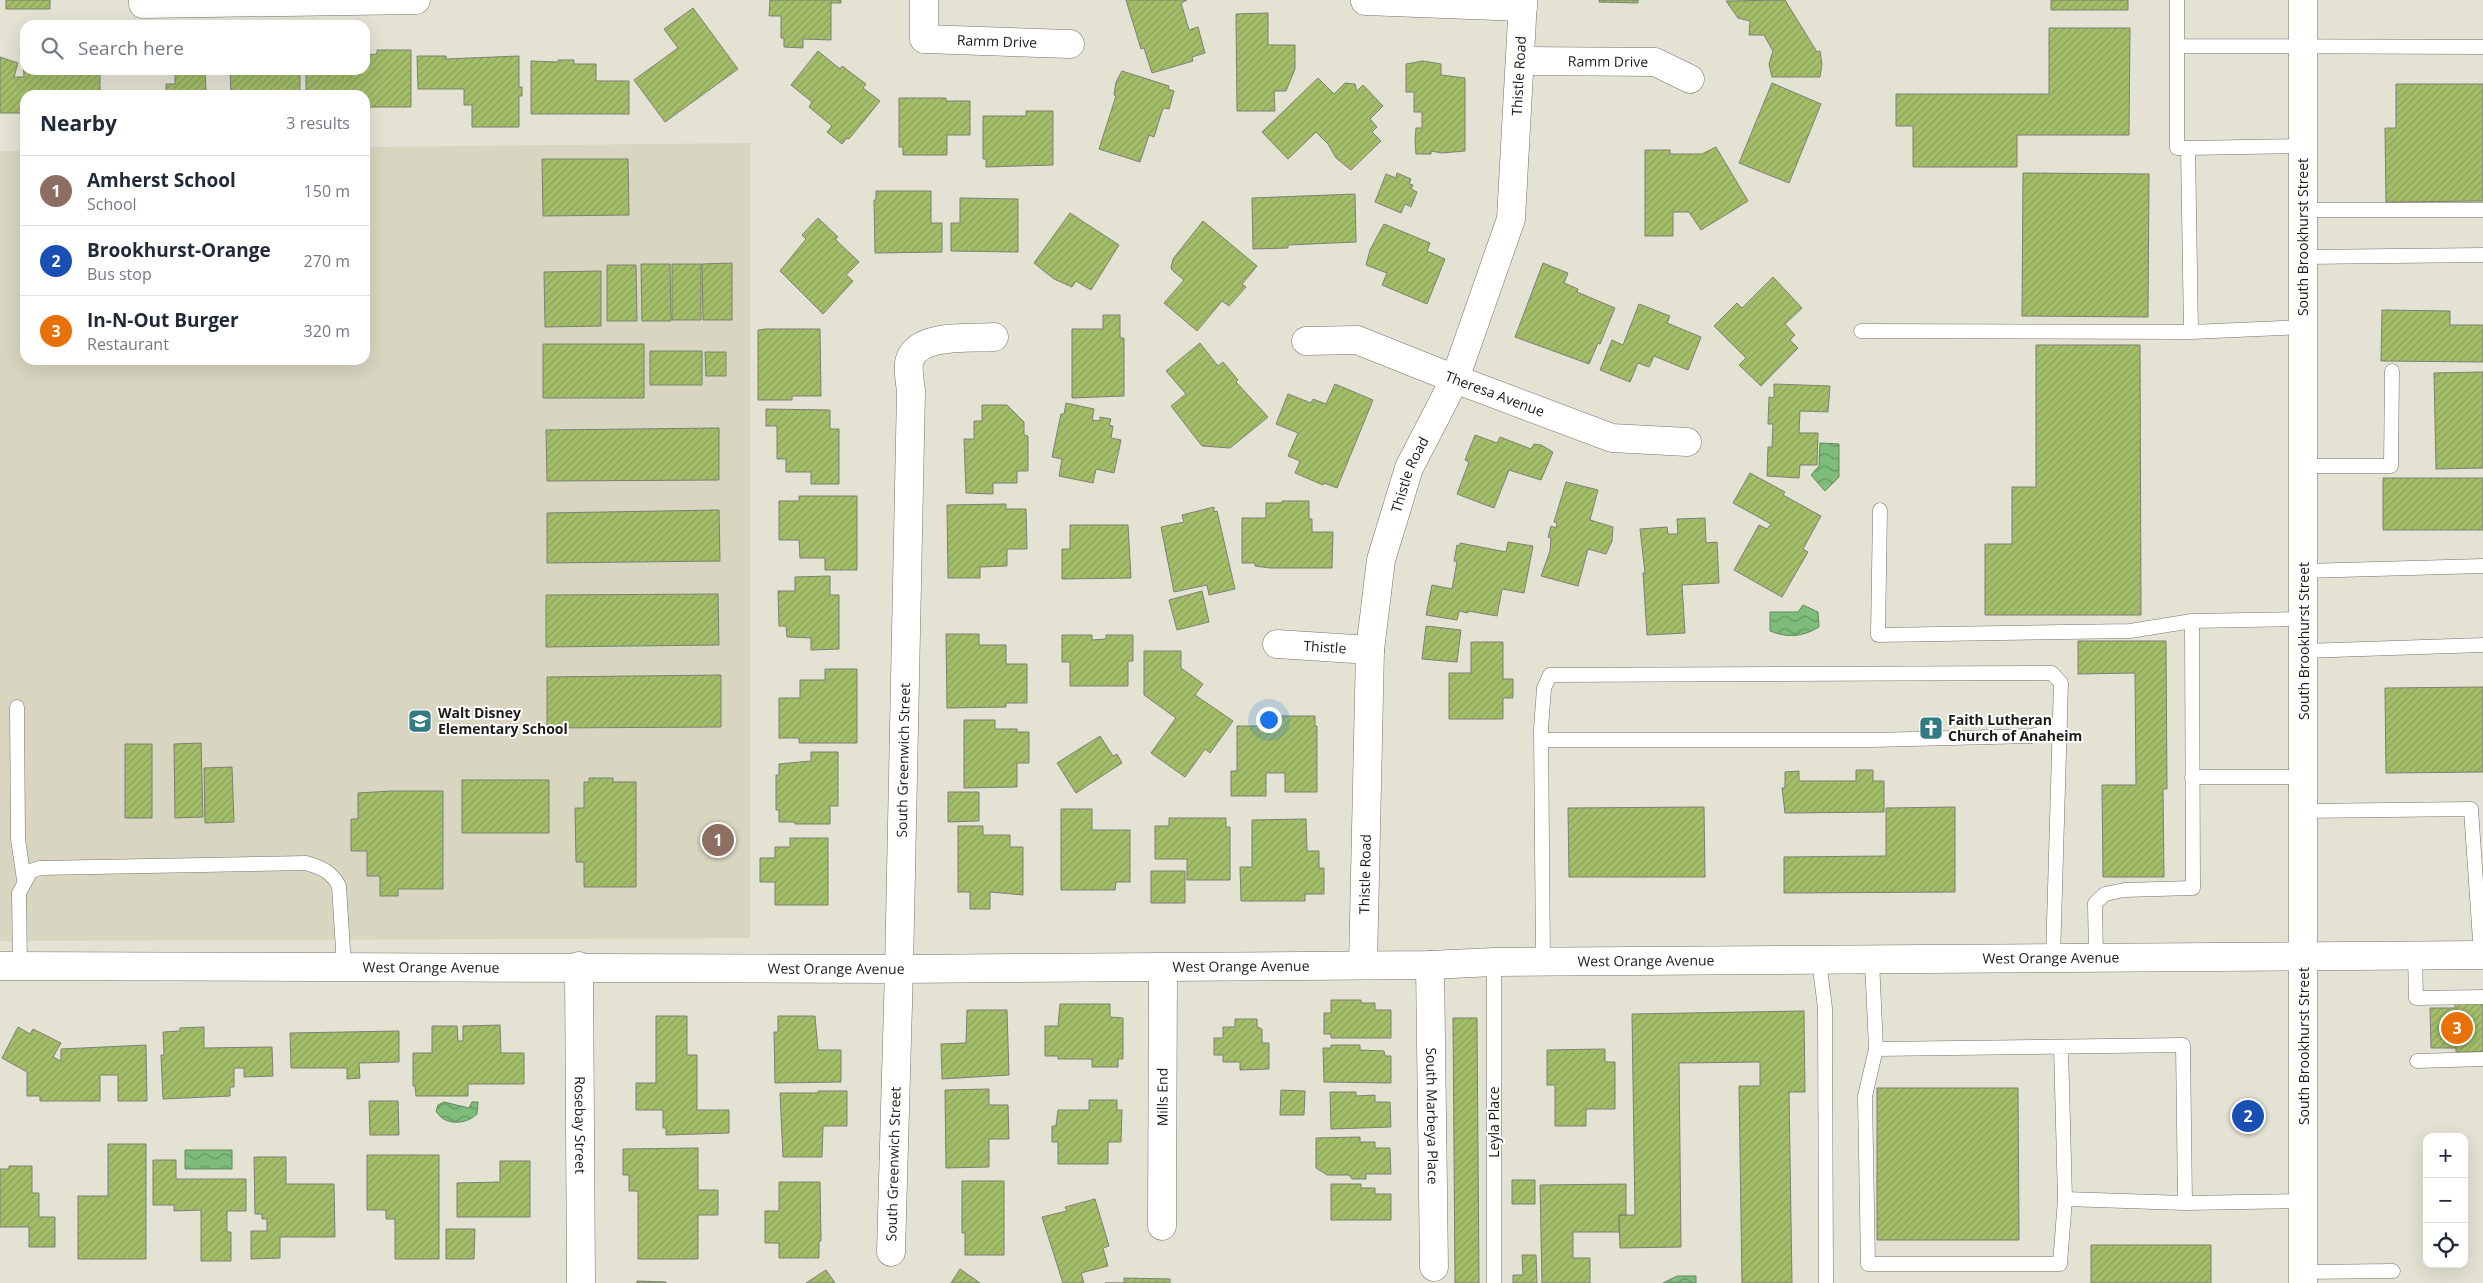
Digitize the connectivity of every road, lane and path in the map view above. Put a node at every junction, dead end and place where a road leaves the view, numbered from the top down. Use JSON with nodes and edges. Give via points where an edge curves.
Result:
{"nodes":[{"id":1,"x":416,"y":0,"type":"edge"},
{"id":2,"x":924,"y":0,"type":"edge"},
{"id":3,"x":2177,"y":0,"type":"edge"},
{"id":4,"x":2303,"y":0,"type":"edge"},
{"id":5,"x":1365,"y":1,"type":"dead end"},
{"id":6,"x":143,"y":2,"type":"edge"},
{"id":7,"x":1523,"y":3,"type":"edge"},
{"id":8,"x":1070,"y":44,"type":"dead end"},
{"id":9,"x":2177,"y":46,"type":"junction"},
{"id":10,"x":2483,"y":47,"type":"edge"},
{"id":11,"x":2303,"y":48,"type":"junction"},
{"id":12,"x":1520,"y":61,"type":"junction"},
{"id":13,"x":1690,"y":79,"type":"dead end"},
{"id":14,"x":2303,"y":146,"type":"junction"},
{"id":15,"x":2188,"y":148,"type":"junction"},
{"id":16,"x":2303,"y":210,"type":"junction"},
{"id":17,"x":2483,"y":210,"type":"edge"},
{"id":18,"x":2483,"y":255,"type":"edge"},
{"id":19,"x":2303,"y":257,"type":"junction"},
{"id":20,"x":2303,"y":327,"type":"junction"},
{"id":21,"x":1861,"y":331,"type":"dead end"},
{"id":22,"x":2191,"y":332,"type":"junction"},
{"id":23,"x":994,"y":338,"type":"dead end"},
{"id":24,"x":1306,"y":341,"type":"dead end"},
{"id":25,"x":2392,"y":371,"type":"dead end"},
{"id":26,"x":1455,"y":380,"type":"junction"},
{"id":27,"x":1687,"y":442,"type":"dead end"},
{"id":28,"x":2304,"y":466,"type":"junction"},
{"id":29,"x":1880,"y":510,"type":"dead end"},
{"id":30,"x":2483,"y":566,"type":"edge"},
{"id":31,"x":2304,"y":571,"type":"junction"},
{"id":32,"x":2303,"y":619,"type":"junction"},
{"id":33,"x":2192,"y":621,"type":"junction"},
{"id":34,"x":1277,"y":644,"type":"dead end"},
{"id":35,"x":2483,"y":645,"type":"edge"},
{"id":36,"x":1370,"y":650,"type":"junction"},
{"id":37,"x":2303,"y":651,"type":"junction"},
{"id":38,"x":17,"y":708,"type":"dead end"},
{"id":39,"x":2060,"y":729,"type":"junction"},
{"id":40,"x":1541,"y":740,"type":"junction"},
{"id":41,"x":2192,"y":777,"type":"junction"},
{"id":42,"x":2304,"y":777,"type":"junction"},
{"id":43,"x":2304,"y":812,"type":"junction"},
{"id":44,"x":24,"y":880,"type":"junction"},
{"id":45,"x":2482,"y":955,"type":"edge"},
{"id":46,"x":2415,"y":956,"type":"junction"},
{"id":47,"x":2304,"y":957,"type":"junction"},
{"id":48,"x":2052,"y":958,"type":"junction"},
{"id":49,"x":2096,"y":958,"type":"junction"},
{"id":50,"x":1819,"y":960,"type":"junction"},
{"id":51,"x":1872,"y":960,"type":"junction"},
{"id":52,"x":1494,"y":962,"type":"junction"},
{"id":53,"x":1543,"y":962,"type":"junction"},
{"id":54,"x":1363,"y":965,"type":"junction"},
{"id":55,"x":1430,"y":965,"type":"junction"},
{"id":56,"x":10,"y":966,"type":"edge"},
{"id":57,"x":344,"y":966,"type":"junction"},
{"id":58,"x":579,"y":966,"type":"junction"},
{"id":59,"x":1163,"y":968,"type":"junction"},
{"id":60,"x":899,"y":969,"type":"junction"},
{"id":61,"x":2483,"y":997,"type":"edge"},
{"id":62,"x":2061,"y":1047,"type":"junction"},
{"id":63,"x":1876,"y":1049,"type":"junction"},
{"id":64,"x":2483,"y":1059,"type":"edge"},
{"id":65,"x":2417,"y":1061,"type":"dead end"},
{"id":66,"x":2065,"y":1199,"type":"junction"},
{"id":67,"x":2303,"y":1201,"type":"junction"},
{"id":68,"x":2186,"y":1203,"type":"junction"},
{"id":69,"x":1162,"y":1226,"type":"dead end"},
{"id":70,"x":891,"y":1252,"type":"dead end"},
{"id":71,"x":1434,"y":1267,"type":"dead end"},
{"id":72,"x":2393,"y":1271,"type":"dead end"},
{"id":73,"x":2303,"y":1278,"type":"edge"},
{"id":74,"x":581,"y":1283,"type":"edge"},
{"id":75,"x":1494,"y":1283,"type":"edge"},
{"id":76,"x":1826,"y":1283,"type":"edge"}],
"edges":[{"from":1,"to":6,"type":"street"},
{"from":2,"to":8,"type":"street","name":"Ramm Drive","via":[[924,40]]},
{"from":3,"to":9,"type":"lane"},
{"from":4,"to":11,"type":"street","name":"South Brookhurst Street"},
{"from":5,"to":7,"type":"street"},
{"from":7,"to":12,"type":"street","name":"Thistle Road"},
{"from":9,"to":11,"type":"lane"},
{"from":9,"to":15,"type":"lane","via":[[2177,148]]},
{"from":10,"to":11,"type":"lane"},
{"from":11,"to":14,"type":"street","name":"South Brookhurst Street"},
{"from":12,"to":13,"type":"street","name":"Ramm Drive","via":[[1655,62]]},
{"from":12,"to":26,"type":"street","name":"Thistle Road","via":[[1512,219]]},
{"from":14,"to":15,"type":"lane"},
{"from":14,"to":16,"type":"street","name":"South Brookhurst Street"},
{"from":15,"to":22,"type":"lane"},
{"from":16,"to":17,"type":"lane"},
{"from":16,"to":19,"type":"street","name":"South Brookhurst Street"},
{"from":18,"to":19,"type":"lane"},
{"from":19,"to":20,"type":"street","name":"South Brookhurst Street"},
{"from":20,"to":22,"type":"lane"},
{"from":20,"to":28,"type":"street","name":"South Brookhurst Street"},
{"from":21,"to":22,"type":"lane"},
{"from":23,"to":60,"type":"street","name":"South Greenwich Street","via":[[937,340],[919,347],[909,360],[911,391]]},
{"from":24,"to":26,"type":"street","name":"Theresa Avenue","via":[[1358,340]]},
{"from":25,"to":28,"type":"lane","via":[[2391,466]]},
{"from":26,"to":27,"type":"street","name":"Theresa Avenue","via":[[1612,438]]},
{"from":26,"to":36,"type":"street","name":"Thistle Road","via":[[1409,468],[1381,560]]},
{"from":28,"to":31,"type":"street","name":"South Brookhurst Street"},
{"from":29,"to":33,"type":"lane","via":[[1878,635],[2130,631]]},
{"from":30,"to":31,"type":"lane"},
{"from":31,"to":32,"type":"street","name":"South Brookhurst Street"},
{"from":32,"to":33,"type":"lane"},
{"from":32,"to":37,"type":"street","name":"South Brookhurst Street"},
{"from":33,"to":41,"type":"lane"},
{"from":34,"to":36,"type":"street","name":"Thistle"},
{"from":35,"to":37,"type":"lane"},
{"from":36,"to":54,"type":"street","name":"Thistle Road"},
{"from":37,"to":42,"type":"street","name":"South Brookhurst Street"},
{"from":38,"to":44,"type":"lane","via":[[18,839]]},
{"from":39,"to":40,"type":"lane","via":[[2012,737]]},
{"from":39,"to":40,"type":"lane","via":[[2062,683],[2052,673],[1550,675],[1544,688]]},
{"from":39,"to":48,"type":"lane"},
{"from":40,"to":53,"type":"lane"},
{"from":41,"to":42,"type":"lane"},
{"from":41,"to":49,"type":"lane","via":[[2193,888],[2124,890],[2105,894],[2095,903]]},
{"from":42,"to":43,"type":"street","name":"South Brookhurst Street"},
{"from":43,"to":45,"type":"lane","via":[[2471,809]]},
{"from":43,"to":47,"type":"street","name":"South Brookhurst Street"},
{"from":44,"to":56,"type":"lane","via":[[19,893]]},
{"from":44,"to":57,"type":"lane","via":[[40,868],[306,863],[324,868],[339,886]]},
{"from":45,"to":46,"type":"street","name":"West Orange Avenue"},
{"from":46,"to":47,"type":"street","name":"West Orange Avenue"},
{"from":46,"to":61,"type":"lane","via":[[2416,998]]},
{"from":47,"to":49,"type":"street","name":"West Orange Avenue"},
{"from":47,"to":67,"type":"street","name":"South Brookhurst Street"},
{"from":48,"to":49,"type":"street","name":"West Orange Avenue"},
{"from":48,"to":51,"type":"street","name":"West Orange Avenue"},
{"from":50,"to":51,"type":"street","name":"West Orange Avenue"},
{"from":50,"to":53,"type":"street","name":"West Orange Avenue"},
{"from":50,"to":76,"type":"lane","via":[[1825,1008]]},
{"from":51,"to":63,"type":"lane"},
{"from":52,"to":53,"type":"street","name":"West Orange Avenue"},
{"from":52,"to":55,"type":"street","name":"West Orange Avenue"},
{"from":52,"to":75,"type":"lane","name":"Leyla Place"},
{"from":54,"to":55,"type":"street","name":"West Orange Avenue"},
{"from":54,"to":59,"type":"street","name":"West Orange Avenue"},
{"from":55,"to":71,"type":"street","name":"South Marbeya Place"},
{"from":56,"to":57,"type":"street","name":"West Orange Avenue"},
{"from":57,"to":58,"type":"street","name":"West Orange Avenue"},
{"from":58,"to":60,"type":"street","name":"West Orange Avenue"},
{"from":58,"to":74,"type":"street","name":"Rosebay Street"},
{"from":59,"to":60,"type":"street","name":"West Orange Avenue"},
{"from":59,"to":69,"type":"street","name":"Mills End"},
{"from":60,"to":70,"type":"street","name":"South Greenwich Street"},
{"from":62,"to":63,"type":"lane"},
{"from":62,"to":66,"type":"lane"},
{"from":62,"to":68,"type":"lane","via":[[2183,1045]]},
{"from":63,"to":66,"type":"lane","via":[[1865,1096],[1868,1264],[2060,1264]]},
{"from":64,"to":65,"type":"lane"},
{"from":66,"to":68,"type":"lane"},
{"from":67,"to":68,"type":"lane"},
{"from":67,"to":73,"type":"street","name":"South Brookhurst Street"},
{"from":72,"to":73,"type":"lane"}]}
